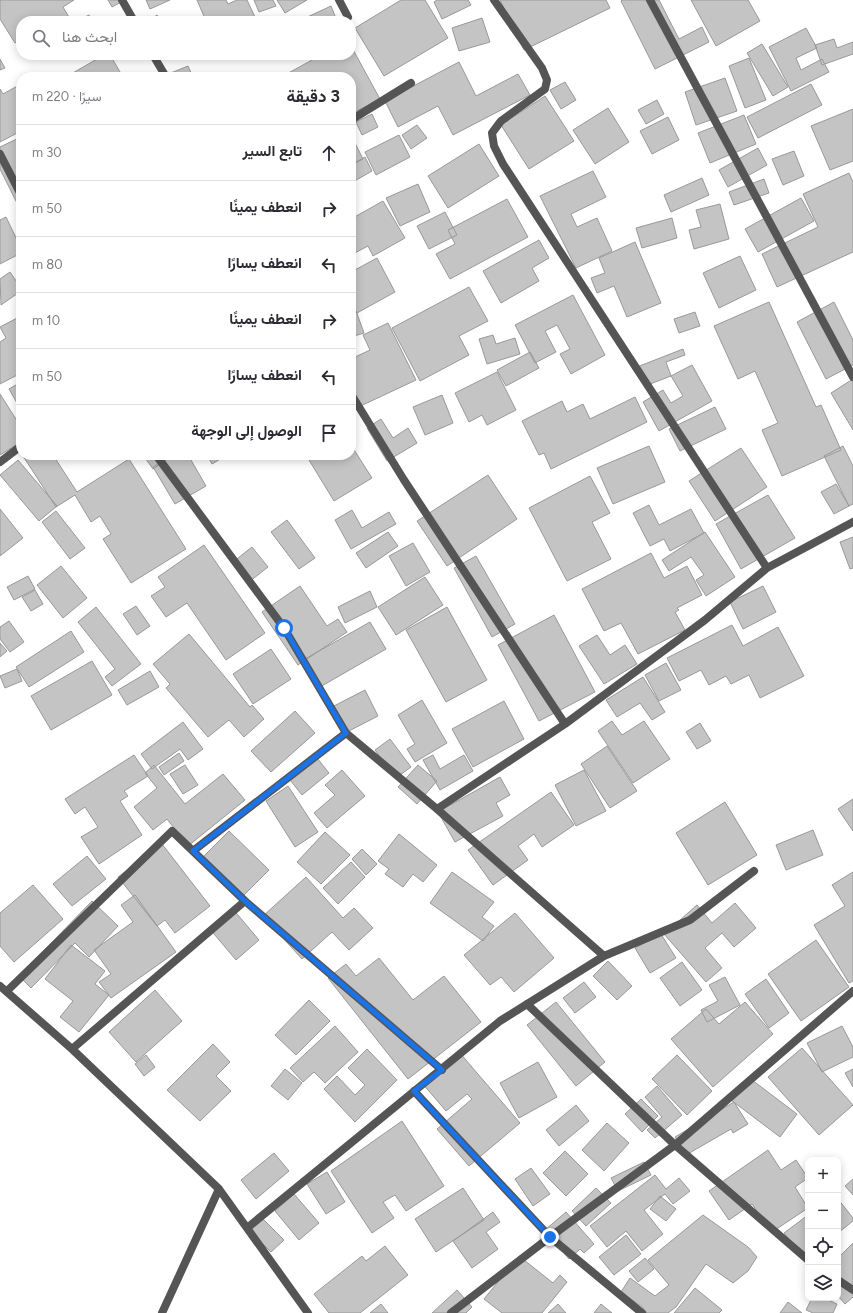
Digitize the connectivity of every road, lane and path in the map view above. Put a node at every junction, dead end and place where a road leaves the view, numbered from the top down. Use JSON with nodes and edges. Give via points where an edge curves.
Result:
{"nodes":[{"id":1,"x":122,"y":0,"type":"edge"},
{"id":2,"x":339,"y":0,"type":"edge"},
{"id":3,"x":494,"y":0,"type":"edge"},
{"id":4,"x":650,"y":0,"type":"edge"},
{"id":5,"x":131,"y":16,"type":"edge"},
{"id":6,"x":347,"y":16,"type":"edge"},
{"id":7,"x":156,"y":60,"type":"edge"},
{"id":8,"x":163,"y":72,"type":"edge"},
{"id":9,"x":411,"y":83,"type":"dead end"},
{"id":10,"x":356,"y":117,"type":"edge"},
{"id":11,"x":0,"y":154,"type":"edge"},
{"id":12,"x":16,"y":185,"type":"edge"},
{"id":13,"x":853,"y":377,"type":"edge"},
{"id":14,"x":356,"y":402,"type":"edge"},
{"id":15,"x":16,"y":450,"type":"edge"},
{"id":16,"x":160,"y":460,"type":"edge"},
{"id":17,"x":0,"y":462,"type":"edge"},
{"id":18,"x":853,"y":522,"type":"edge"},
{"id":19,"x":767,"y":568,"type":"junction"},
{"id":20,"x":565,"y":724,"type":"junction"},
{"id":21,"x":346,"y":733,"type":"junction"},
{"id":22,"x":437,"y":809,"type":"junction"},
{"id":23,"x":193,"y":851,"type":"junction"},
{"id":24,"x":754,"y":871,"type":"dead end"},
{"id":25,"x":245,"y":901,"type":"junction"},
{"id":26,"x":604,"y":956,"type":"junction"},
{"id":27,"x":3,"y":989,"type":"edge"},
{"id":28,"x":853,"y":991,"type":"edge"},
{"id":29,"x":527,"y":1004,"type":"junction"},
{"id":30,"x":72,"y":1048,"type":"junction"},
{"id":31,"x":442,"y":1070,"type":"junction"},
{"id":32,"x":414,"y":1091,"type":"junction"},
{"id":33,"x":675,"y":1145,"type":"junction"},
{"id":34,"x":219,"y":1189,"type":"junction"},
{"id":35,"x":247,"y":1228,"type":"junction"},
{"id":36,"x":550,"y":1237,"type":"junction"},
{"id":37,"x":805,"y":1257,"type":"edge"},
{"id":38,"x":841,"y":1282,"type":"edge"},
{"id":39,"x":853,"y":1290,"type":"edge"},
{"id":40,"x":162,"y":1313,"type":"edge"},
{"id":41,"x":308,"y":1313,"type":"edge"},
{"id":42,"x":451,"y":1313,"type":"edge"},
{"id":43,"x":642,"y":1313,"type":"edge"}],
"edges":[{"from":1,"to":5,"type":"street"},
{"from":2,"to":6,"type":"street"},
{"from":3,"to":19,"type":"street","via":[[542,68],[547,80],[545,88],[501,121],[492,133],[494,146],[503,164]]},
{"from":4,"to":13,"type":"street"},
{"from":7,"to":8,"type":"street"},
{"from":9,"to":10,"type":"street"},
{"from":11,"to":12,"type":"street"},
{"from":14,"to":20,"type":"street","via":[[404,480]]},
{"from":15,"to":17,"type":"street"},
{"from":16,"to":21,"type":"street","via":[[284,628]]},
{"from":18,"to":19,"type":"street"},
{"from":19,"to":20,"type":"street","via":[[705,620]]},
{"from":20,"to":22,"type":"street"},
{"from":21,"to":22,"type":"street"},
{"from":21,"to":23,"type":"street"},
{"from":22,"to":26,"type":"street"},
{"from":23,"to":25,"type":"street"},
{"from":23,"to":27,"type":"street","via":[[172,832]]},
{"from":24,"to":26,"type":"street","via":[[690,920]]},
{"from":25,"to":30,"type":"street"},
{"from":25,"to":31,"type":"street"},
{"from":26,"to":29,"type":"street"},
{"from":27,"to":30,"type":"street"},
{"from":28,"to":33,"type":"street"},
{"from":29,"to":31,"type":"street","via":[[500,1021]]},
{"from":29,"to":33,"type":"street"},
{"from":30,"to":34,"type":"street"},
{"from":31,"to":32,"type":"street"},
{"from":32,"to":35,"type":"street"},
{"from":32,"to":36,"type":"street"},
{"from":33,"to":36,"type":"street"},
{"from":33,"to":37,"type":"street"},
{"from":34,"to":35,"type":"street"},
{"from":34,"to":40,"type":"street"},
{"from":35,"to":41,"type":"street"},
{"from":36,"to":42,"type":"street"},
{"from":36,"to":43,"type":"street"},
{"from":38,"to":39,"type":"street"}]}
